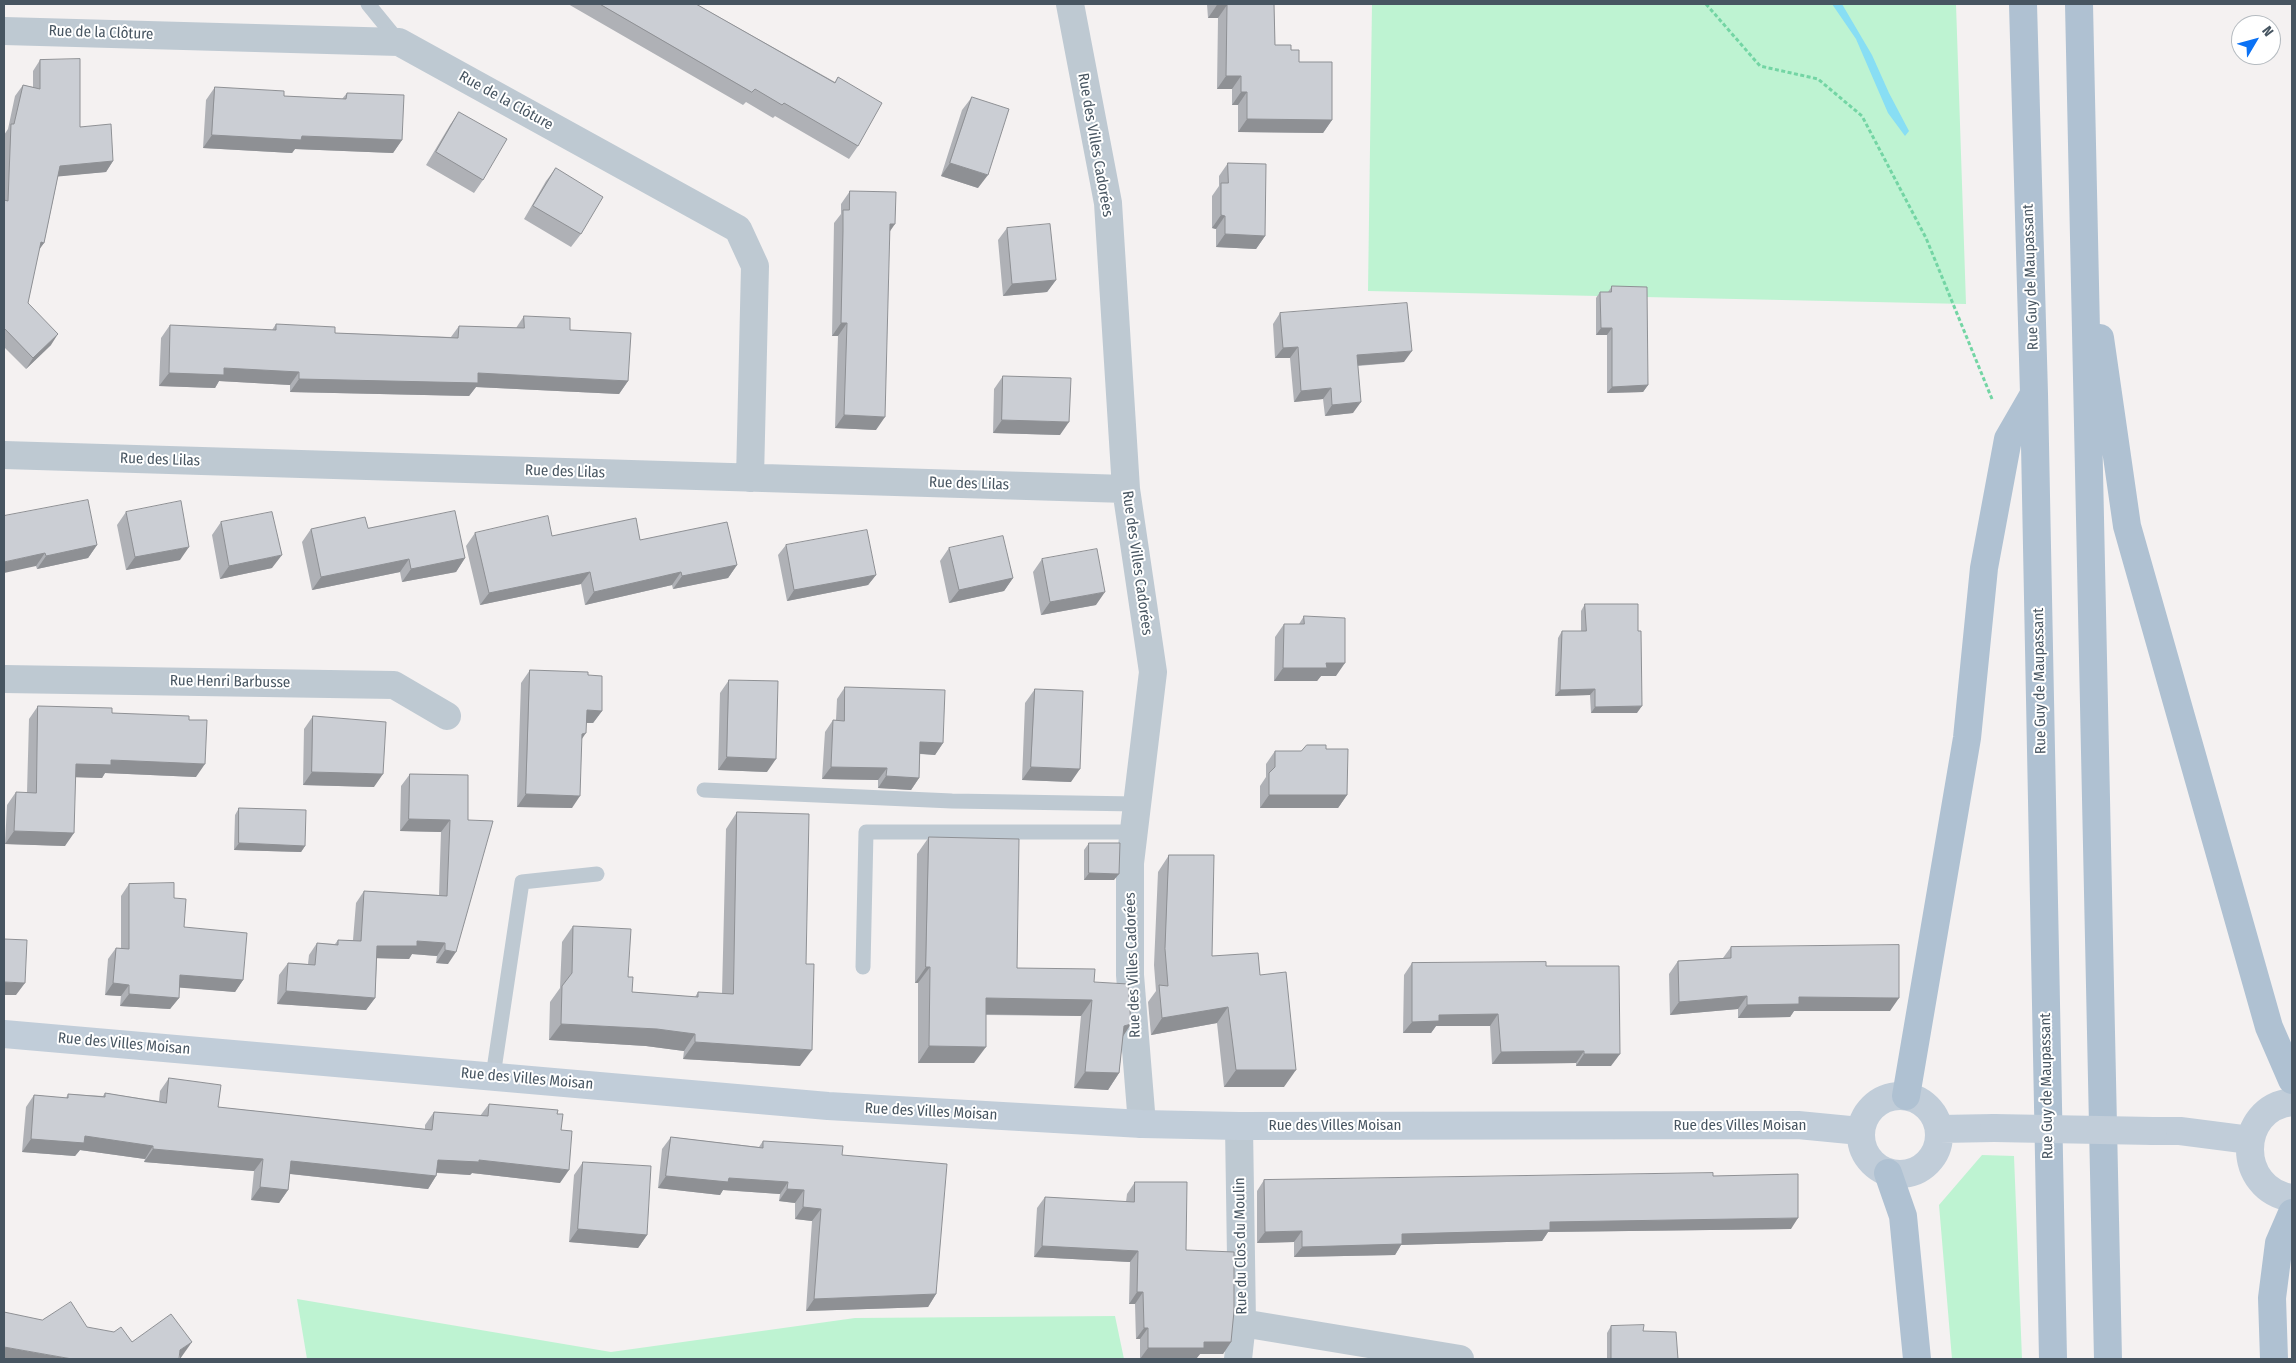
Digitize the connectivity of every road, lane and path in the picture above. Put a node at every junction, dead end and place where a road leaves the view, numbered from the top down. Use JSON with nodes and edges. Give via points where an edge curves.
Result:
{"nodes":[{"id":1,"x":368,"y":4,"type":"edge"},
{"id":2,"x":1070,"y":4,"type":"edge"},
{"id":3,"x":1706,"y":4,"type":"edge"},
{"id":4,"x":2023,"y":4,"type":"edge"},
{"id":5,"x":2078,"y":4,"type":"edge"},
{"id":6,"x":4,"y":31,"type":"edge"},
{"id":7,"x":399,"y":42,"type":"junction"},
{"id":8,"x":2082,"y":213,"type":"junction"},
{"id":9,"x":2034,"y":394,"type":"junction"},
{"id":10,"x":2008,"y":439,"type":"junction"},
{"id":11,"x":4,"y":455,"type":"edge"},
{"id":12,"x":750,"y":478,"type":"junction"},
{"id":13,"x":1126,"y":489,"type":"junction"},
{"id":14,"x":4,"y":679,"type":"edge"},
{"id":15,"x":447,"y":716,"type":"dead end"},
{"id":16,"x":704,"y":790,"type":"dead end"},
{"id":17,"x":1137,"y":804,"type":"junction"},
{"id":18,"x":1134,"y":832,"type":"junction"},
{"id":19,"x":597,"y":874,"type":"dead end"},
{"id":20,"x":863,"y":967,"type":"dead end"},
{"id":21,"x":4,"y":1034,"type":"edge"},
{"id":22,"x":494,"y":1076,"type":"junction"},
{"id":23,"x":2292,"y":1080,"type":"edge"},
{"id":24,"x":1906,"y":1096,"type":"junction"},
{"id":25,"x":2292,"y":1102,"type":"edge"},
{"id":26,"x":1142,"y":1124,"type":"junction"},
{"id":27,"x":1239,"y":1126,"type":"junction"},
{"id":28,"x":1940,"y":1129,"type":"junction"},
{"id":29,"x":1860,"y":1131,"type":"junction"},
{"id":30,"x":2250,"y":1140,"type":"junction"},
{"id":31,"x":1888,"y":1173,"type":"junction"},
{"id":32,"x":2292,"y":1198,"type":"edge"},
{"id":33,"x":2292,"y":1213,"type":"edge"},
{"id":34,"x":1242,"y":1324,"type":"junction"},
{"id":35,"x":1238,"y":1359,"type":"edge"},
{"id":36,"x":1460,"y":1359,"type":"edge"},
{"id":37,"x":1917,"y":1359,"type":"edge"},
{"id":38,"x":2053,"y":1359,"type":"edge"},
{"id":39,"x":2108,"y":1359,"type":"edge"},
{"id":40,"x":2274,"y":1359,"type":"edge"}],
"edges":[{"from":1,"to":7,"type":"lane"},
{"from":2,"to":13,"type":"street","name":"Rue des Villes Cadorées","via":[[1108,202]]},
{"from":3,"to":10,"type":"path","via":[[1760,66],[1818,79],[1862,116],[1926,238]]},
{"from":4,"to":9,"type":"main road","name":"Rue Guy de Maupassant"},
{"from":5,"to":8,"type":"main road"},
{"from":6,"to":7,"type":"street","name":"Rue de la Clôture"},
{"from":7,"to":12,"type":"street","name":"Rue de la Clôture","via":[[738,229],[755,266]]},
{"from":8,"to":23,"type":"main road","via":[[2127,526],[2269,1027]]},
{"from":8,"to":39,"type":"main road"},
{"from":9,"to":10,"type":"main road"},
{"from":9,"to":38,"type":"main road","name":"Rue Guy de Maupassant"},
{"from":10,"to":24,"type":"main road","via":[[1984,568],[1967,738]]},
{"from":11,"to":12,"type":"street","name":"Rue des Lilas"},
{"from":12,"to":13,"type":"street","name":"Rue des Lilas"},
{"from":13,"to":17,"type":"street","name":"Rue des Villes Cadorées","via":[[1153,672]]},
{"from":14,"to":15,"type":"street","name":"Rue Henri Barbusse","via":[[394,685]]},
{"from":16,"to":17,"type":"lane","via":[[952,801]]},
{"from":17,"to":18,"type":"street","name":"Rue des Villes Cadorées"},
{"from":18,"to":20,"type":"lane","via":[[866,832]]},
{"from":18,"to":26,"type":"street","name":"Rue des Villes Cadorées","via":[[1130,863],[1130,976]]},
{"from":19,"to":22,"type":"lane","via":[[522,882]]},
{"from":21,"to":22,"type":"main road","name":"Rue des Villes Moisan"},
{"from":22,"to":26,"type":"main road","name":"Rue des Villes Moisan","via":[[828,1106]]},
{"from":24,"to":28,"type":"main road","via":[[1928,1107]]},
{"from":24,"to":29,"type":"main road","via":[[1881,1100],[1871,1108]]},
{"from":25,"to":30,"type":"main road","via":[[2264,1115]]},
{"from":26,"to":27,"type":"main road","name":"Rue des Villes Moisan"},
{"from":27,"to":29,"type":"main road","name":"Rue des Villes Moisan","via":[[1798,1125]]},
{"from":27,"to":34,"type":"street","name":"Rue du Clos du Moulin"},
{"from":28,"to":30,"type":"main road","bridge":true,"via":[[2180,1131]]},
{"from":28,"to":31,"type":"main road","via":[[1935,1156],[1926,1166],[1901,1175]]},
{"from":29,"to":31,"type":"main road","via":[[1867,1157]]},
{"from":30,"to":32,"type":"main road","via":[[2252,1168],[2260,1181],[2270,1191]]},
{"from":31,"to":37,"type":"main road","via":[[1903,1216]]},
{"from":33,"to":40,"type":"main road","via":[[2279,1243],[2272,1298]]},
{"from":34,"to":35,"type":"street"},
{"from":34,"to":36,"type":"street","name":"Rue du Clos du Moulin"}]}
